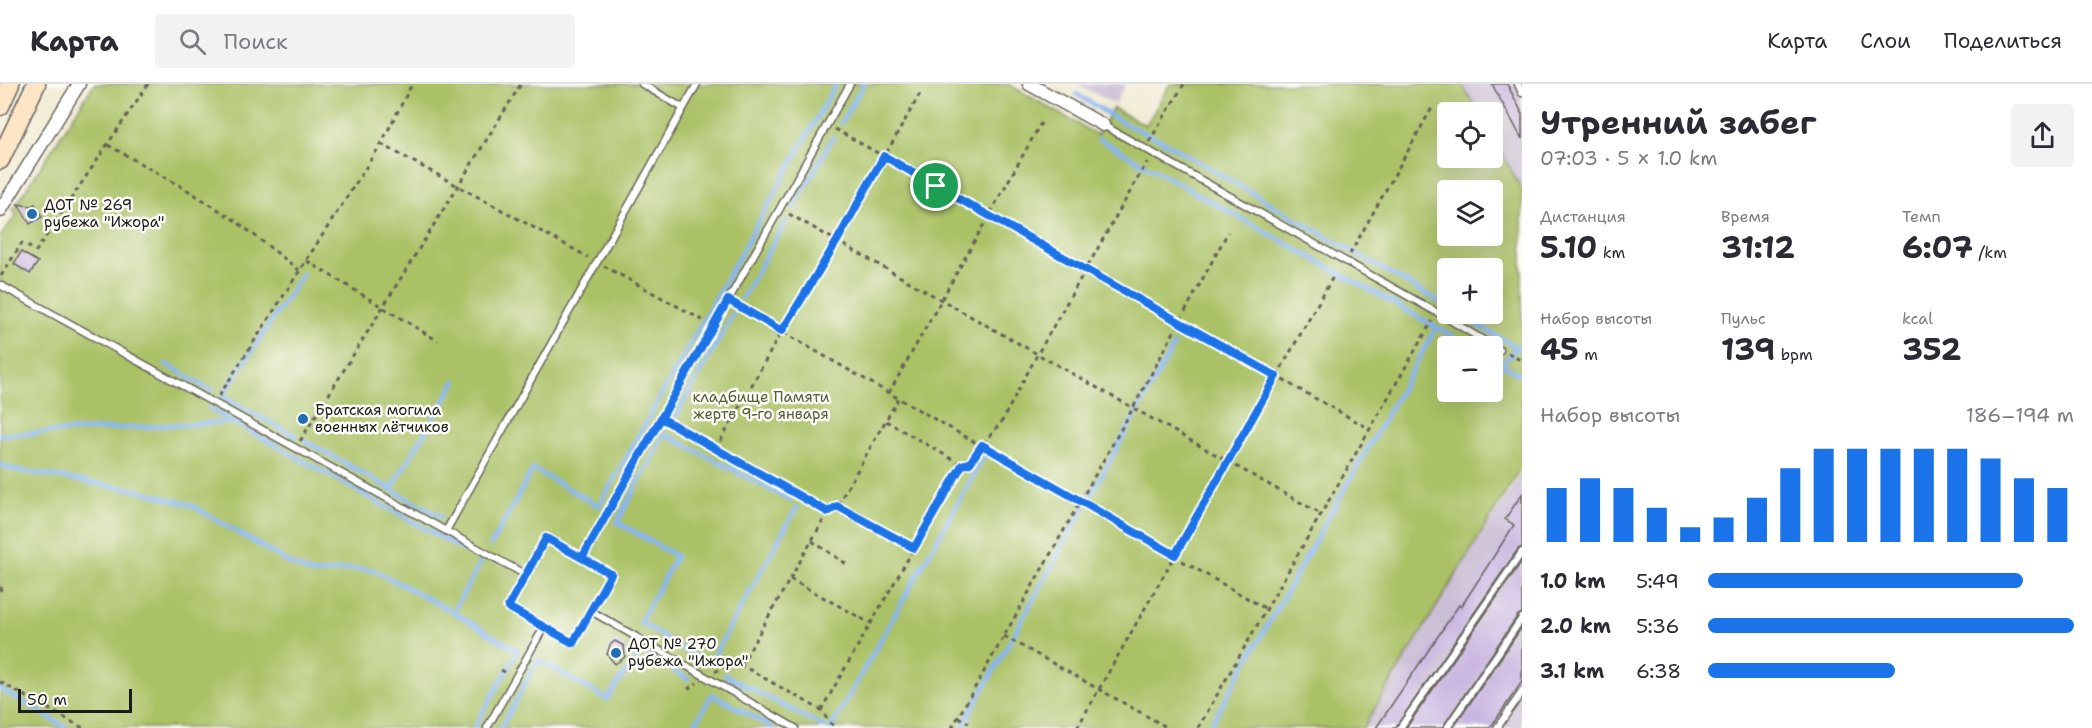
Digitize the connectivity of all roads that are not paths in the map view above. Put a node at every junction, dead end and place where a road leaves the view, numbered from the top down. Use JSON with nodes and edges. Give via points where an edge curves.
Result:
{"nodes":[{"id":1,"x":10,"y":84,"type":"edge"},
{"id":2,"x":36,"y":84,"type":"edge"},
{"id":3,"x":78,"y":84,"type":"edge"},
{"id":4,"x":642,"y":84,"type":"edge"},
{"id":5,"x":697,"y":84,"type":"edge"},
{"id":6,"x":850,"y":84,"type":"edge"},
{"id":7,"x":1029,"y":84,"type":"edge"},
{"id":8,"x":1518,"y":84,"type":"edge"},
{"id":9,"x":1522,"y":93,"type":"edge"},
{"id":10,"x":0,"y":106,"type":"edge"},
{"id":11,"x":683,"y":108,"type":"junction"},
{"id":12,"x":1103,"y":125,"type":"joint"},
{"id":13,"x":0,"y":160,"type":"edge"},
{"id":14,"x":0,"y":211,"type":"edge"},
{"id":15,"x":0,"y":285,"type":"edge"},
{"id":16,"x":1477,"y":336,"type":"edge"},
{"id":17,"x":447,"y":531,"type":"junction"},
{"id":18,"x":1522,"y":552,"type":"edge"},
{"id":19,"x":582,"y":558,"type":"junction"},
{"id":20,"x":526,"y":575,"type":"junction"},
{"id":21,"x":591,"y":611,"type":"junction"},
{"id":22,"x":1522,"y":618,"type":"edge"},
{"id":23,"x":544,"y":627,"type":"junction"},
{"id":24,"x":1522,"y":692,"type":"edge"},
{"id":25,"x":487,"y":728,"type":"edge"},
{"id":26,"x":795,"y":728,"type":"edge"},
{"id":27,"x":1400,"y":728,"type":"edge"},
{"id":28,"x":1447,"y":728,"type":"edge"},
{"id":29,"x":1497,"y":728,"type":"edge"}],
"edges":[{"from":1,"to":10,"type":"main road"},
{"from":2,"to":13,"type":"main road"},
{"from":3,"to":14,"type":"street"},
{"from":4,"to":11,"type":"lane"},
{"from":5,"to":11,"type":"lane"},
{"from":6,"to":19,"type":"lane"},
{"from":7,"to":12,"type":"street"},
{"from":8,"to":9,"type":"lane"},
{"from":11,"to":17,"type":"lane"},
{"from":12,"to":16,"type":"lane"},
{"from":15,"to":17,"type":"lane"},
{"from":17,"to":20,"type":"lane"},
{"from":18,"to":27,"type":"lane"},
{"from":19,"to":20,"type":"lane","via":[[546,538]]},
{"from":19,"to":21,"type":"lane","via":[[611,574]]},
{"from":20,"to":23,"type":"lane","via":[[508,607]]},
{"from":21,"to":23,"type":"lane","via":[[573,643]]},
{"from":21,"to":26,"type":"lane"},
{"from":22,"to":28,"type":"lane"},
{"from":23,"to":25,"type":"lane"},
{"from":24,"to":29,"type":"lane"}]}
